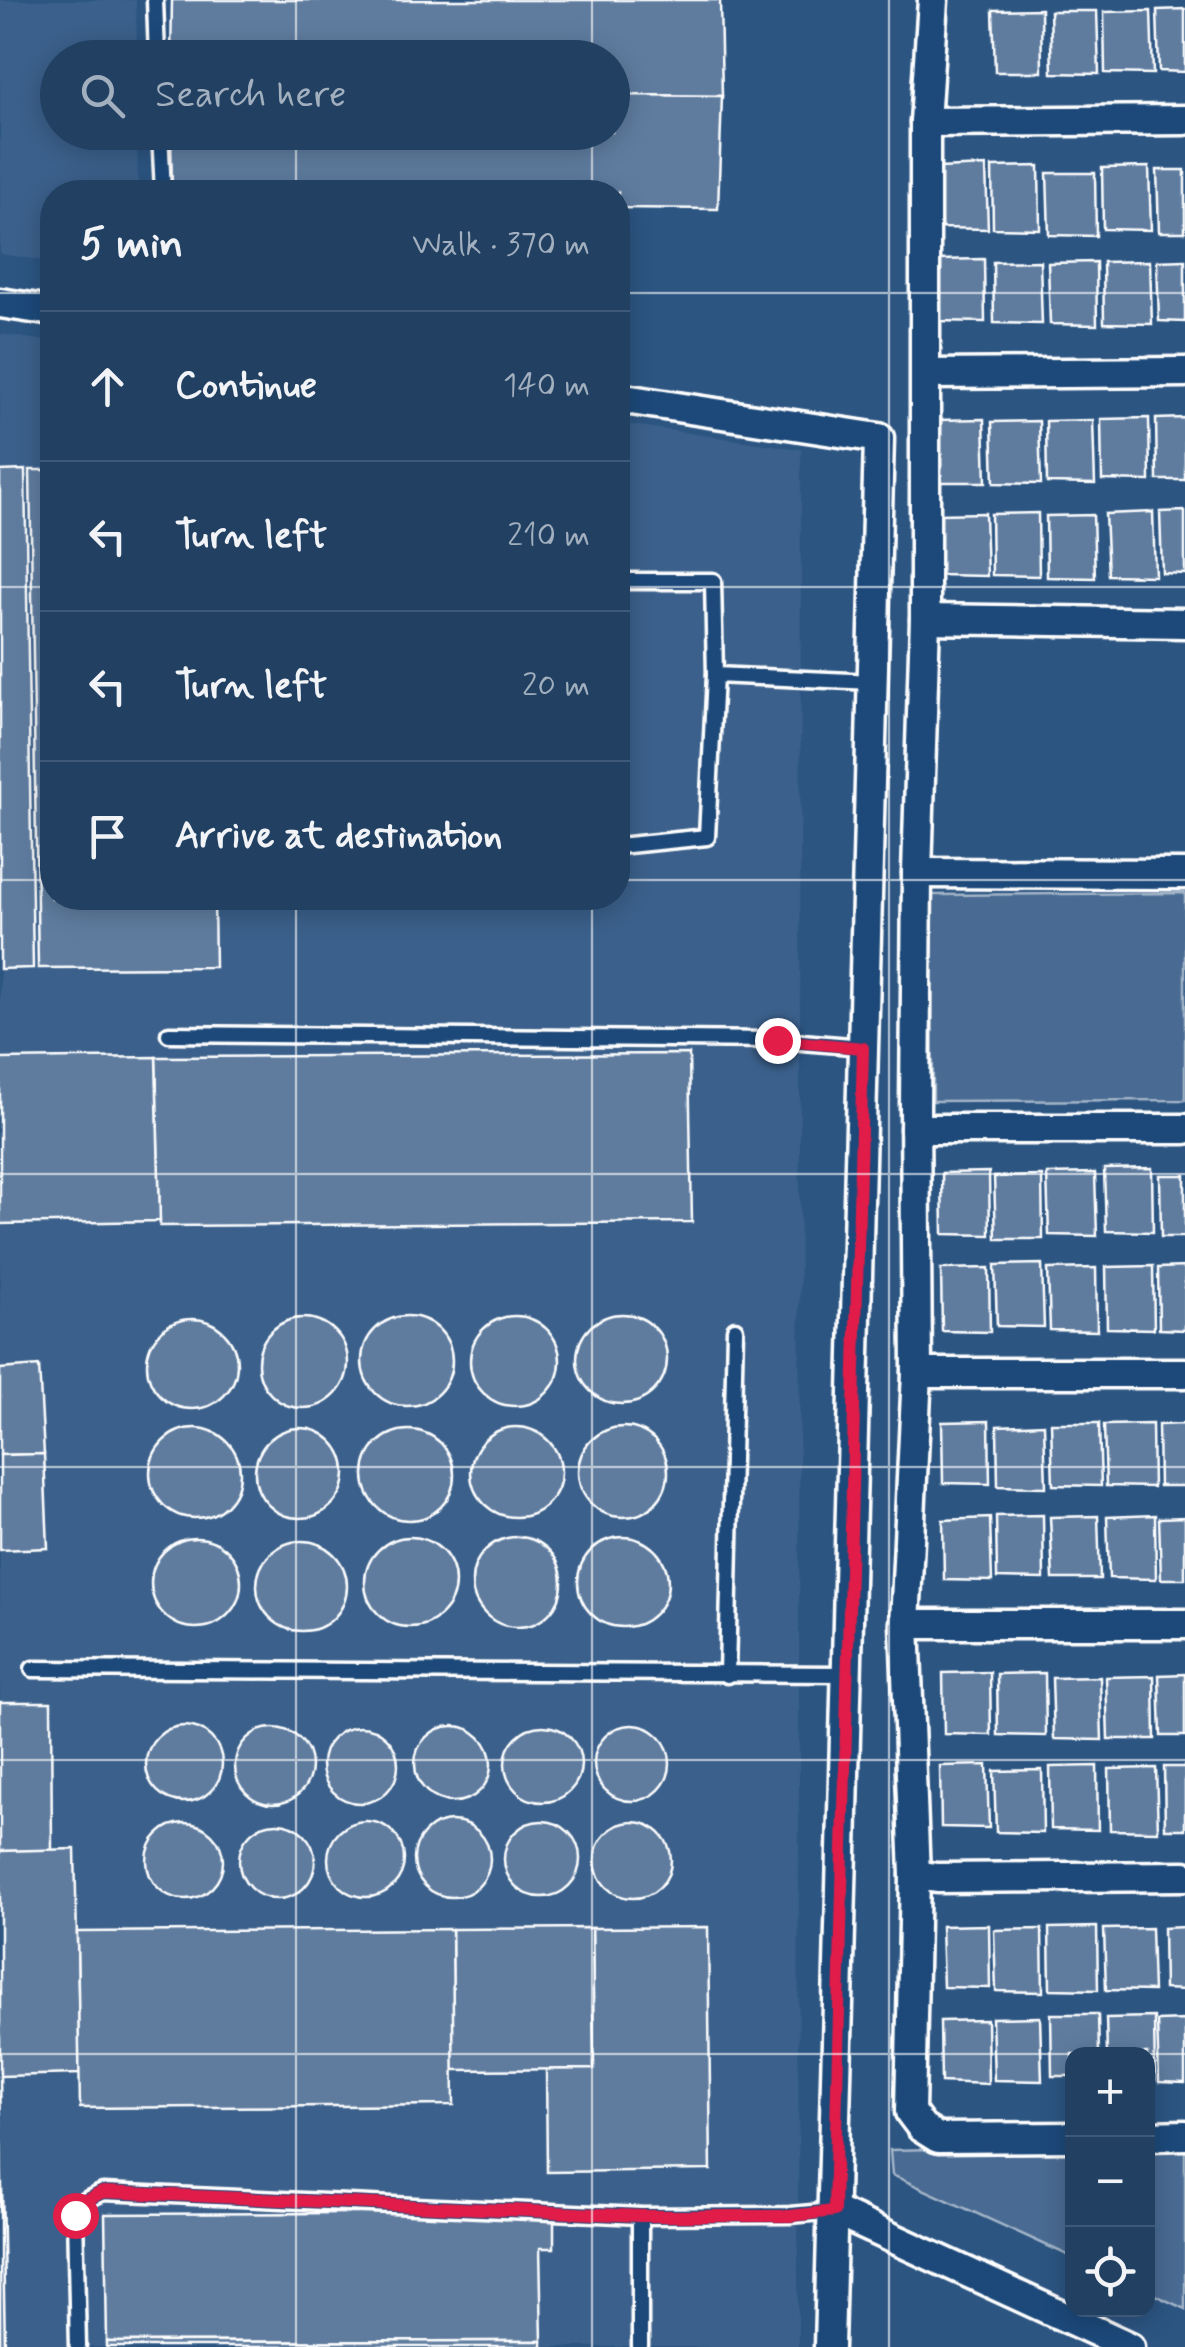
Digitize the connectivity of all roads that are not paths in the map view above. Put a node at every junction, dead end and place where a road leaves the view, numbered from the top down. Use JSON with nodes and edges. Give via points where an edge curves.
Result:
{"nodes":[{"id":1,"x":155,"y":0,"type":"edge"},
{"id":2,"x":933,"y":0,"type":"edge"},
{"id":3,"x":157,"y":40,"type":"edge"},
{"id":4,"x":1185,"y":120,"type":"edge"},
{"id":5,"x":925,"y":122,"type":"junction"},
{"id":6,"x":161,"y":150,"type":"edge"},
{"id":7,"x":162,"y":180,"type":"edge"},
{"id":8,"x":0,"y":303,"type":"edge"},
{"id":9,"x":40,"y":309,"type":"edge"},
{"id":10,"x":1185,"y":372,"type":"edge"},
{"id":11,"x":926,"y":374,"type":"junction"},
{"id":12,"x":630,"y":400,"type":"edge"},
{"id":13,"x":630,"y":582,"type":"edge"},
{"id":14,"x":924,"y":619,"type":"junction"},
{"id":15,"x":1185,"y":623,"type":"edge"},
{"id":16,"x":716,"y":676,"type":"junction"},
{"id":17,"x":873,"y":682,"type":"junction"},
{"id":18,"x":630,"y":845,"type":"edge"},
{"id":19,"x":917,"y":873,"type":"junction"},
{"id":20,"x":1185,"y":874,"type":"edge"},
{"id":21,"x":169,"y":1034,"type":"dead end"},
{"id":22,"x":863,"y":1048,"type":"junction"},
{"id":23,"x":915,"y":1129,"type":"junction"},
{"id":24,"x":1185,"y":1129,"type":"edge"},
{"id":25,"x":735,"y":1329,"type":"dead end"},
{"id":26,"x":917,"y":1373,"type":"junction"},
{"id":27,"x":1185,"y":1373,"type":"edge"},
{"id":28,"x":905,"y":1624,"type":"junction"},
{"id":29,"x":1185,"y":1624,"type":"edge"},
{"id":30,"x":33,"y":1669,"type":"dead end"},
{"id":31,"x":848,"y":1674,"type":"junction"},
{"id":32,"x":727,"y":1675,"type":"junction"},
{"id":33,"x":915,"y":1875,"type":"junction"},
{"id":34,"x":1185,"y":1876,"type":"edge"},
{"id":35,"x":1185,"y":2135,"type":"edge"},
{"id":36,"x":1065,"y":2136,"type":"edge"},
{"id":37,"x":1155,"y":2136,"type":"edge"},
{"id":38,"x":834,"y":2211,"type":"junction"},
{"id":39,"x":640,"y":2216,"type":"junction"},
{"id":40,"x":78,"y":2347,"type":"edge"},
{"id":41,"x":640,"y":2347,"type":"edge"},
{"id":42,"x":829,"y":2347,"type":"edge"},
{"id":43,"x":1130,"y":2347,"type":"edge"}],
"edges":[{"from":1,"to":3,"type":"lane"},
{"from":2,"to":5,"type":"street"},
{"from":4,"to":5,"type":"street"},
{"from":5,"to":11,"type":"street"},
{"from":6,"to":7,"type":"lane"},
{"from":8,"to":9,"type":"street"},
{"from":10,"to":11,"type":"street"},
{"from":11,"to":14,"type":"street"},
{"from":12,"to":17,"type":"street","via":[[879,438]]},
{"from":13,"to":16,"type":"lane","via":[[714,581]]},
{"from":14,"to":15,"type":"street"},
{"from":14,"to":19,"type":"street"},
{"from":16,"to":17,"type":"lane"},
{"from":16,"to":18,"type":"lane","via":[[707,837]]},
{"from":17,"to":22,"type":"street"},
{"from":19,"to":20,"type":"street"},
{"from":19,"to":23,"type":"street"},
{"from":21,"to":22,"type":"lane","via":[[777,1040]]},
{"from":22,"to":31,"type":"street"},
{"from":23,"to":24,"type":"street"},
{"from":23,"to":26,"type":"street"},
{"from":25,"to":32,"type":"lane"},
{"from":26,"to":27,"type":"street"},
{"from":26,"to":28,"type":"street"},
{"from":28,"to":29,"type":"street"},
{"from":28,"to":33,"type":"street"},
{"from":30,"to":32,"type":"lane"},
{"from":31,"to":32,"type":"lane"},
{"from":31,"to":38,"type":"street"},
{"from":33,"to":34,"type":"street"},
{"from":33,"to":36,"type":"street","via":[[910,2112],[938,2138]]},
{"from":35,"to":37,"type":"street"},
{"from":38,"to":39,"type":"lane"},
{"from":38,"to":42,"type":"street"},
{"from":38,"to":43,"type":"street"},
{"from":39,"to":40,"type":"lane","via":[[103,2192],[80,2203],[75,2215]]},
{"from":39,"to":41,"type":"lane"}]}
